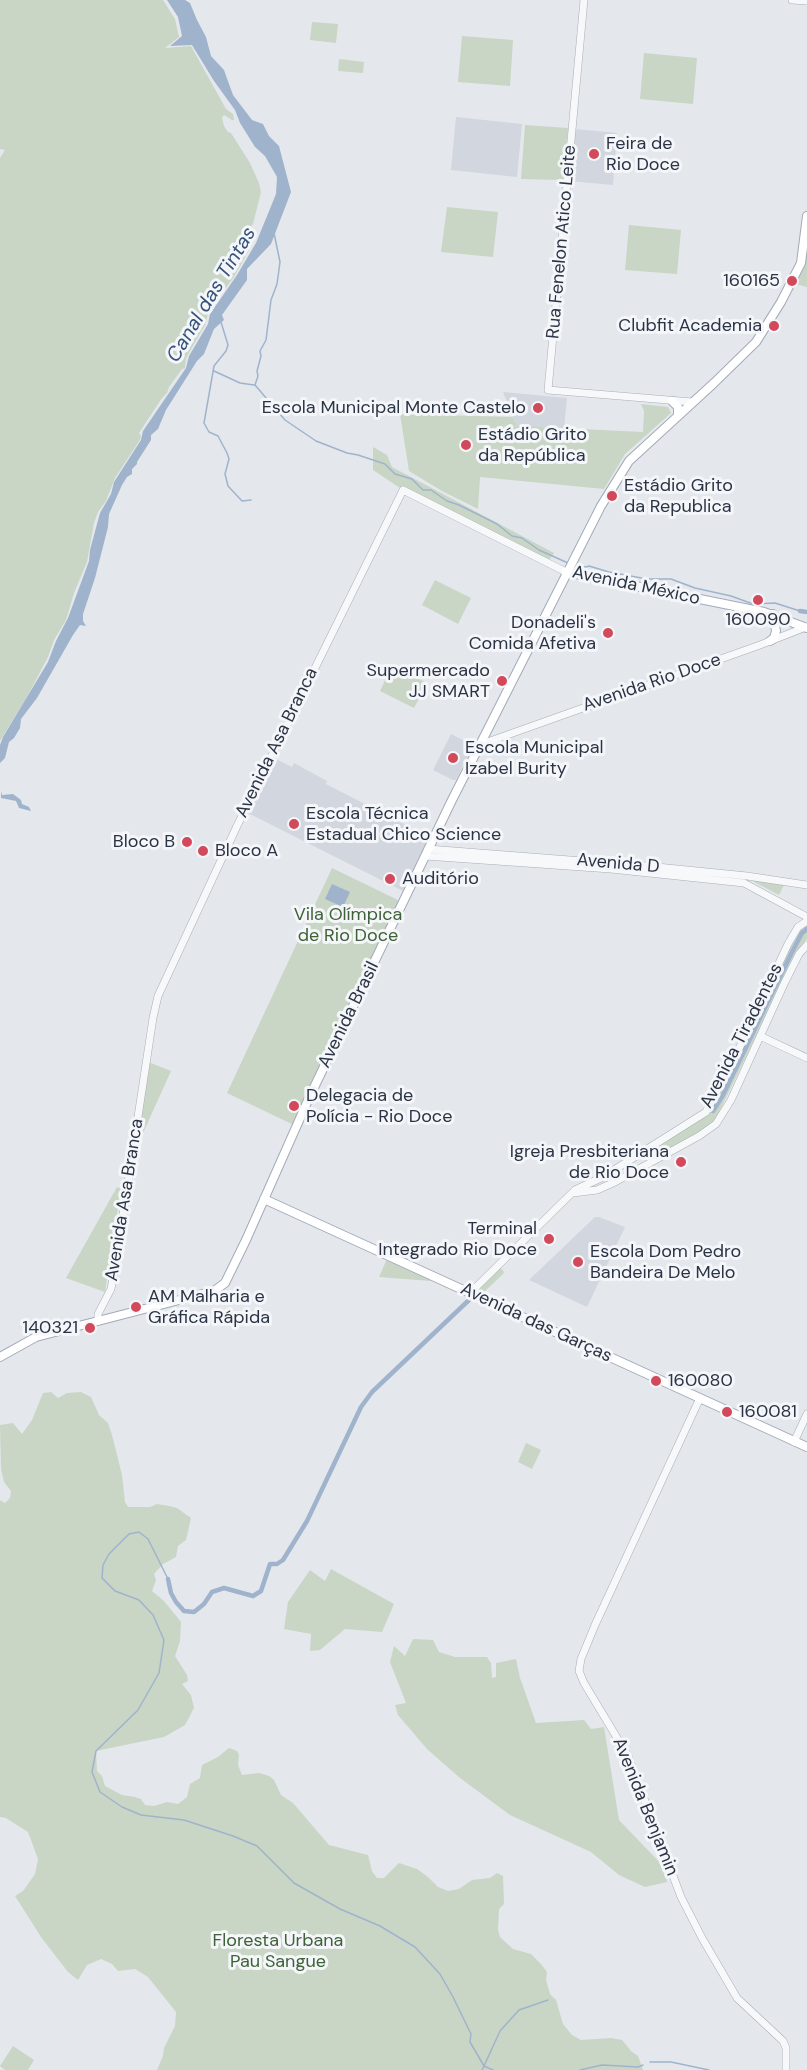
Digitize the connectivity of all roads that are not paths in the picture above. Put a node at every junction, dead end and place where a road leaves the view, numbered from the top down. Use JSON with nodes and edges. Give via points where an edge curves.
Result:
{"nodes":[{"id":1,"x":584,"y":0,"type":"edge"},
{"id":2,"x":792,"y":0,"type":"edge"},
{"id":3,"x":807,"y":2,"type":"edge"},
{"id":4,"x":807,"y":216,"type":"edge"},
{"id":5,"x":672,"y":401,"type":"junction"},
{"id":6,"x":692,"y":402,"type":"junction"},
{"id":7,"x":678,"y":416,"type":"junction"},
{"id":8,"x":407,"y":493,"type":"joint"},
{"id":9,"x":567,"y":570,"type":"junction"},
{"id":10,"x":772,"y":614,"type":"junction"},
{"id":11,"x":806,"y":627,"type":"edge"},
{"id":12,"x":770,"y":641,"type":"junction"},
{"id":13,"x":489,"y":726,"type":"junction"},
{"id":14,"x":498,"y":739,"type":"junction"},
{"id":15,"x":479,"y":746,"type":"junction"},
{"id":16,"x":427,"y":853,"type":"junction"},
{"id":17,"x":612,"y":866,"type":"junction"},
{"id":18,"x":807,"y":885,"type":"edge"},
{"id":19,"x":807,"y":919,"type":"edge"},
{"id":20,"x":807,"y":945,"type":"edge"},
{"id":21,"x":760,"y":1036,"type":"junction"},
{"id":22,"x":807,"y":1058,"type":"edge"},
{"id":23,"x":618,"y":1167,"type":"junction"},
{"id":24,"x":623,"y":1178,"type":"junction"},
{"id":25,"x":599,"y":1179,"type":"junction"},
{"id":26,"x":586,"y":1191,"type":"junction"},
{"id":27,"x":571,"y":1193,"type":"junction"},
{"id":28,"x":264,"y":1199,"type":"junction"},
{"id":29,"x":470,"y":1293,"type":"junction"},
{"id":30,"x":98,"y":1321,"type":"junction"},
{"id":31,"x":0,"y":1357,"type":"edge"},
{"id":32,"x":700,"y":1398,"type":"junction"},
{"id":33,"x":807,"y":1414,"type":"edge"},
{"id":34,"x":794,"y":1442,"type":"junction"},
{"id":35,"x":807,"y":1447,"type":"edge"},
{"id":36,"x":786,"y":2070,"type":"edge"}],
"edges":[{"from":1,"to":5,"type":"street","name":"Rua Fenelon Atico Leite","via":[[548,390]]},
{"from":2,"to":3,"type":"street"},
{"from":4,"to":6,"type":"main road","name":"Avenida Brasil","via":[[801,263],[763,332]]},
{"from":5,"to":6,"type":"street"},
{"from":5,"to":7,"type":"main road","via":[[678,407]]},
{"from":6,"to":7,"type":"main road","name":"Avenida Brasil"},
{"from":7,"to":9,"type":"main road","name":"Avenida Brasil","via":[[629,460]]},
{"from":8,"to":9,"type":"street","name":"Avenida México"},
{"from":8,"to":30,"type":"street","name":"Avenida Asa Branca","via":[[403,490],[318,659],[163,984],[153,1018],[115,1270]]},
{"from":9,"to":10,"type":"main road","name":"Avenida México"},
{"from":9,"to":13,"type":"main road","name":"Avenida Brasil"},
{"from":10,"to":11,"type":"main road","name":"Avenida México"},
{"from":10,"to":12,"type":"main road","via":[[776,631]]},
{"from":11,"to":12,"type":"street","name":"Avenida Rio Doce"},
{"from":12,"to":14,"type":"street","name":"Avenida Rio Doce"},
{"from":13,"to":14,"type":"street"},
{"from":13,"to":15,"type":"main road","name":"Avenida Brasil"},
{"from":14,"to":15,"type":"street","name":"Avenida Rio Doce"},
{"from":15,"to":16,"type":"main road","name":"Avenida Brasil"},
{"from":16,"to":17,"type":"street","name":"Avenida D"},
{"from":16,"to":28,"type":"main road","name":"Avenida Brasil"},
{"from":17,"to":18,"type":"street","name":"Avenida D","via":[[747,876]]},
{"from":17,"to":19,"type":"street","name":"Avenida D","via":[[744,883]]},
{"from":19,"to":23,"type":"street","name":"Avenida Tiradentes","via":[[788,944],[710,1108]]},
{"from":20,"to":21,"type":"street","name":"Avenida Tiradentes"},
{"from":21,"to":22,"type":"street"},
{"from":21,"to":24,"type":"street","name":"Avenida Tiradentes","via":[[716,1124]]},
{"from":23,"to":24,"type":"street","via":[[625,1169]]},
{"from":23,"to":25,"type":"street","name":"Avenida Tiradentes"},
{"from":24,"to":26,"type":"street","name":"Avenida Tiradentes"},
{"from":25,"to":26,"type":"street"},
{"from":25,"to":27,"type":"street","name":"Avenida Tiradentes"},
{"from":26,"to":27,"type":"street","name":"Avenida Tiradentes"},
{"from":27,"to":29,"type":"street","name":"Avenida Tiradentes"},
{"from":28,"to":29,"type":"main road","name":"Avenida das Garças"},
{"from":28,"to":30,"type":"main road","name":"Avenida Brasil","via":[[222,1286]]},
{"from":29,"to":32,"type":"main road","name":"Avenida das Garças"},
{"from":30,"to":31,"type":"main road","name":"Avenida Brasil","via":[[36,1337]]},
{"from":32,"to":34,"type":"main road","name":"Avenida das Garças"},
{"from":32,"to":36,"type":"street","name":"Avenida Benjamin","via":[[595,1625],[579,1671],[628,1756],[681,1897],[702,1938],[737,1998],[783,2041]]},
{"from":33,"to":34,"type":"street"},
{"from":34,"to":35,"type":"main road","name":"Avenida das Garças"}]}
